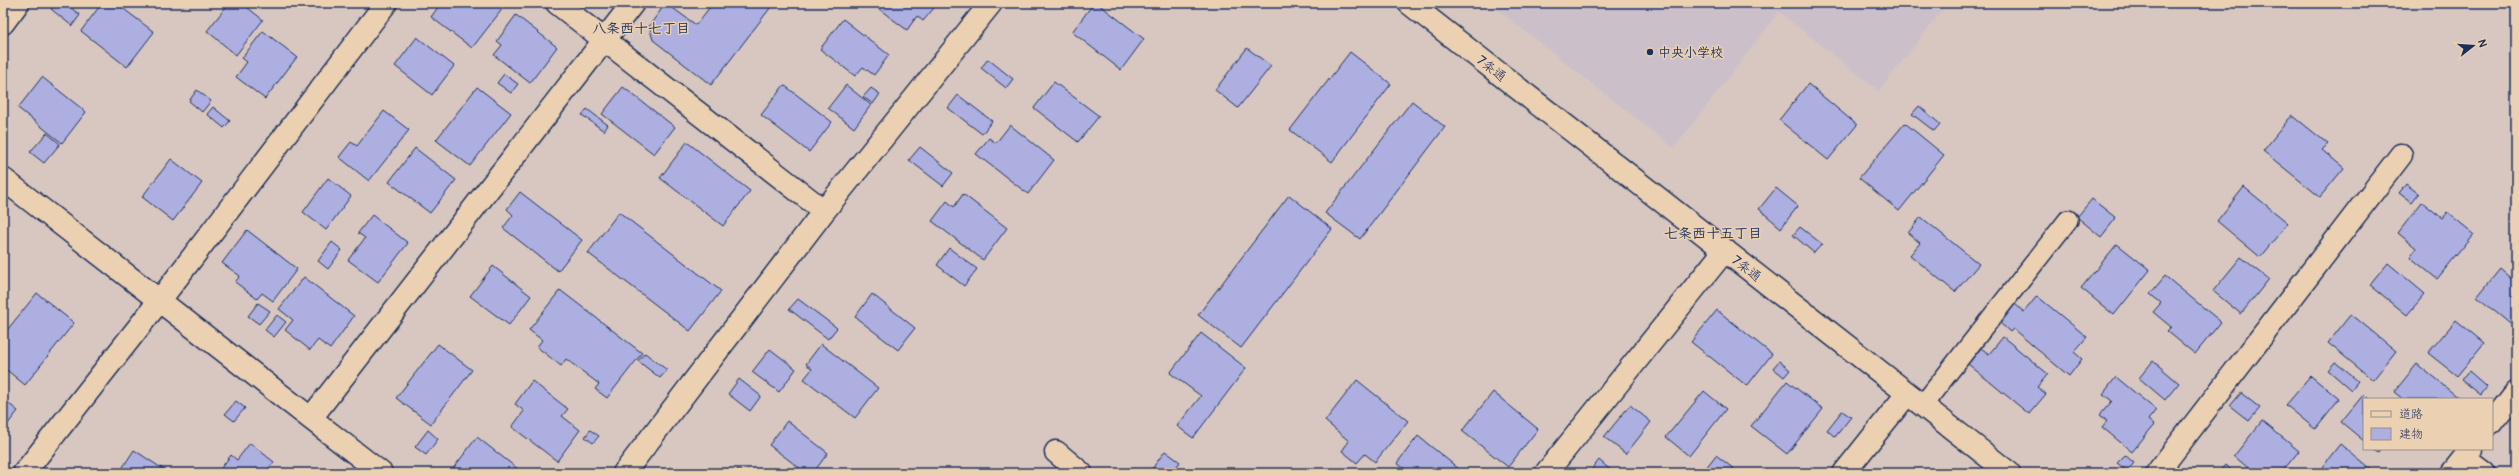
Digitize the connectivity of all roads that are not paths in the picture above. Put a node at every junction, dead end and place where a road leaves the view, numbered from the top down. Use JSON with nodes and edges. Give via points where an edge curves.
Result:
{"nodes":[{"id":1,"x":18,"y":3,"type":"edge"},
{"id":2,"x":386,"y":3,"type":"edge"},
{"id":3,"x":557,"y":3,"type":"edge"},
{"id":4,"x":633,"y":3,"type":"edge"},
{"id":5,"x":991,"y":3,"type":"edge"},
{"id":6,"x":1409,"y":3,"type":"edge"},
{"id":7,"x":3,"y":23,"type":"edge"},
{"id":8,"x":604,"y":40,"type":"junction"},
{"id":9,"x":2401,"y":155,"type":"dead end"},
{"id":10,"x":3,"y":179,"type":"edge"},
{"id":11,"x":824,"y":211,"type":"junction"},
{"id":12,"x":2068,"y":220,"type":"dead end"},
{"id":13,"x":1725,"y":250,"type":"junction"},
{"id":14,"x":160,"y":300,"type":"junction"},
{"id":15,"x":2516,"y":392,"type":"edge"},
{"id":16,"x":1914,"y":400,"type":"junction"},
{"id":17,"x":311,"y":418,"type":"junction"},
{"id":18,"x":2493,"y":422,"type":"edge"},
{"id":19,"x":1056,"y":452,"type":"dead end"},
{"id":20,"x":2463,"y":460,"type":"edge"},
{"id":21,"x":24,"y":473,"type":"edge"},
{"id":22,"x":381,"y":473,"type":"edge"},
{"id":23,"x":624,"y":473,"type":"edge"},
{"id":24,"x":1080,"y":473,"type":"edge"},
{"id":25,"x":1546,"y":473,"type":"edge"},
{"id":26,"x":1844,"y":473,"type":"edge"},
{"id":27,"x":2009,"y":473,"type":"edge"},
{"id":28,"x":2157,"y":473,"type":"edge"},
{"id":29,"x":2484,"y":473,"type":"edge"}],
"edges":[{"from":1,"to":7,"type":"street"},
{"from":2,"to":14,"type":"street"},
{"from":3,"to":8,"type":"street"},
{"from":4,"to":8,"type":"street"},
{"from":5,"to":11,"type":"street"},
{"from":6,"to":13,"type":"street","name":"7条通"},
{"from":8,"to":11,"type":"street"},
{"from":8,"to":17,"type":"street"},
{"from":9,"to":28,"type":"street"},
{"from":10,"to":14,"type":"street"},
{"from":11,"to":23,"type":"street"},
{"from":12,"to":16,"type":"lane"},
{"from":13,"to":16,"type":"street","name":"7条通"},
{"from":13,"to":25,"type":"street"},
{"from":14,"to":17,"type":"street"},
{"from":14,"to":21,"type":"street"},
{"from":15,"to":18,"type":"street"},
{"from":16,"to":26,"type":"street"},
{"from":16,"to":27,"type":"street","name":"7条通"},
{"from":17,"to":22,"type":"street"},
{"from":19,"to":24,"type":"street"},
{"from":20,"to":29,"type":"street"}]}
